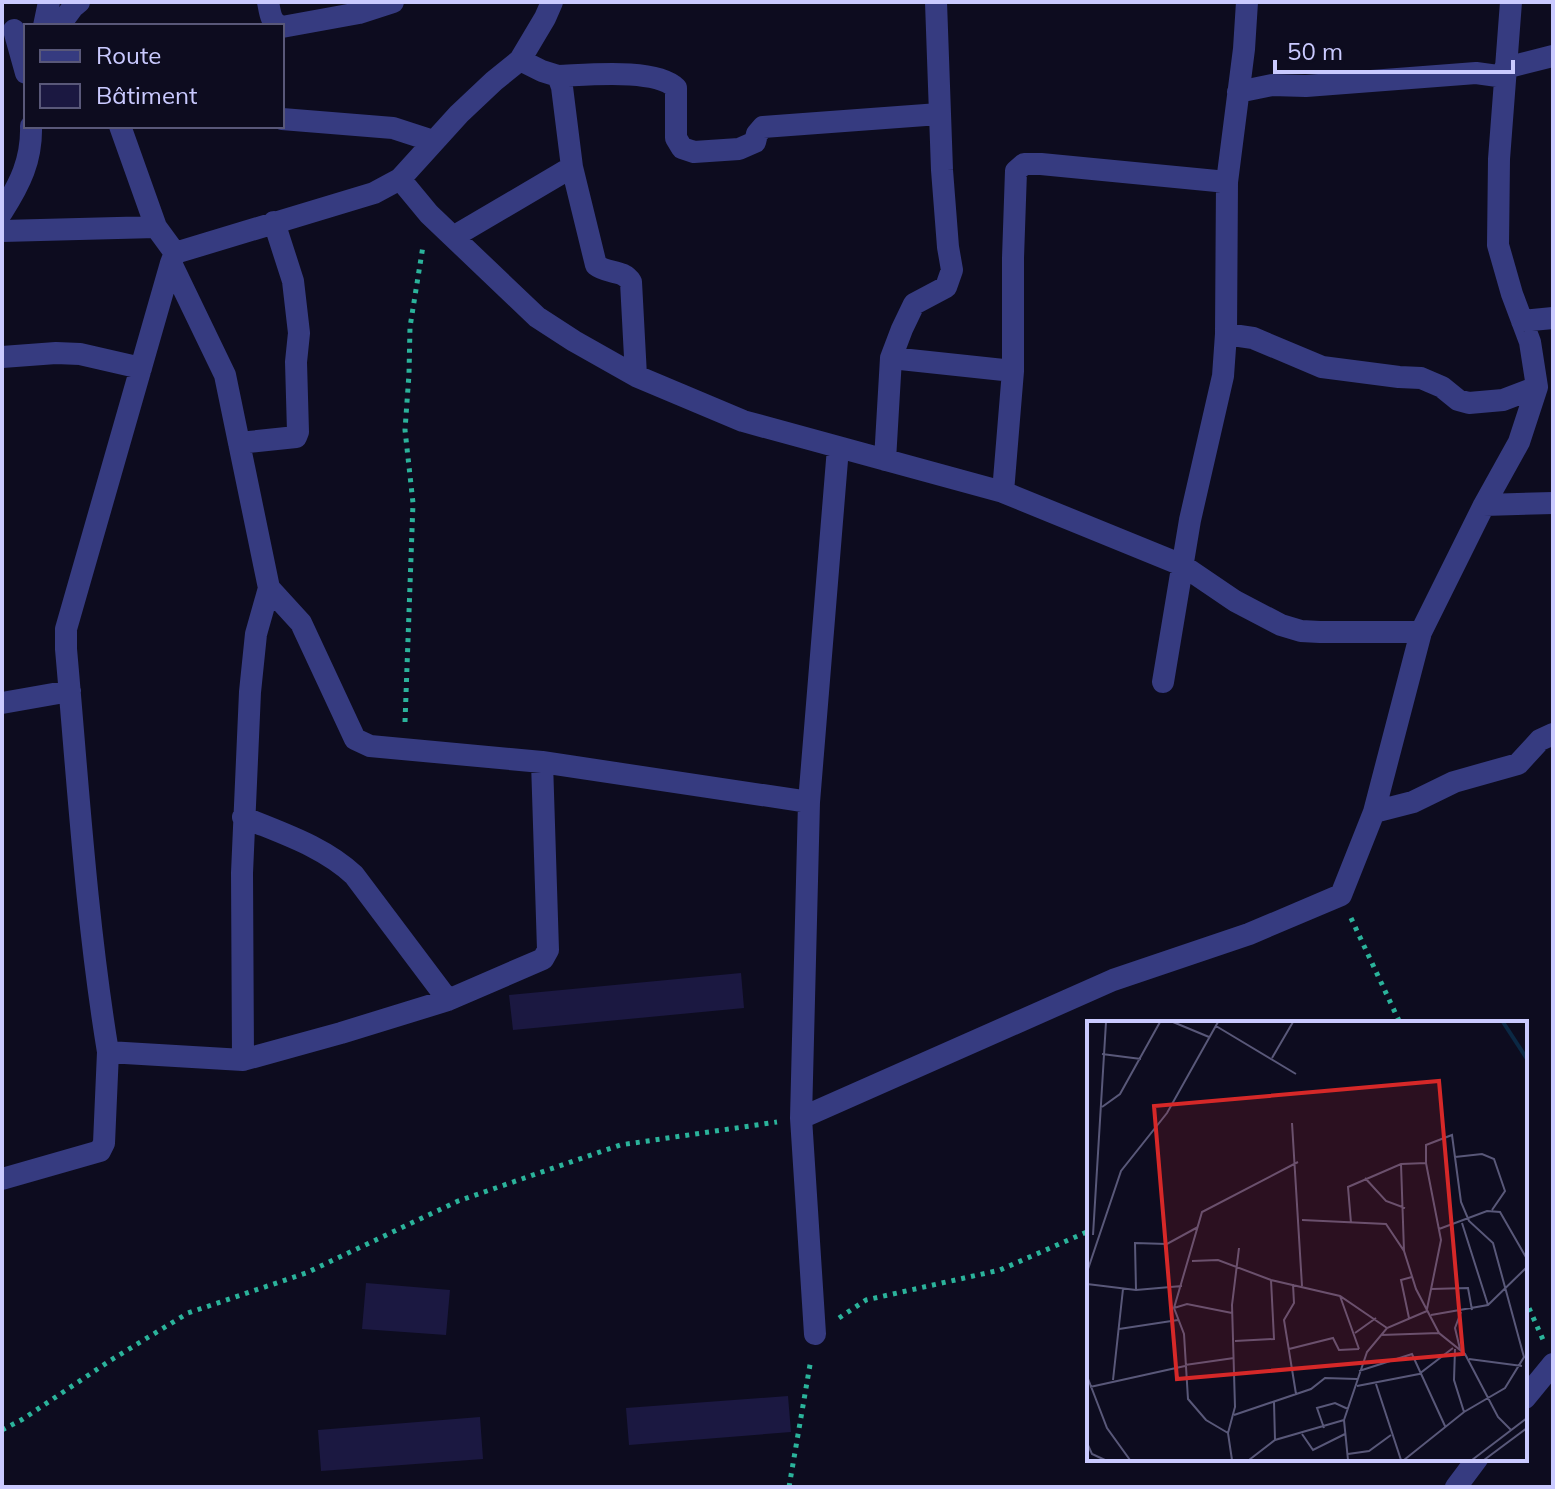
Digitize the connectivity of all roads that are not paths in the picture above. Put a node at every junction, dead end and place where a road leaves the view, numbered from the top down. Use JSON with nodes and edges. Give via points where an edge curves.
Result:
{"nodes":[{"id":1,"x":49,"y":2,"type":"edge"},
{"id":2,"x":79,"y":2,"type":"edge"},
{"id":3,"x":268,"y":2,"type":"edge"},
{"id":4,"x":393,"y":2,"type":"edge"},
{"id":5,"x":552,"y":2,"type":"edge"},
{"id":6,"x":936,"y":2,"type":"edge"},
{"id":7,"x":1247,"y":2,"type":"edge"},
{"id":8,"x":1511,"y":2,"type":"edge"},
{"id":9,"x":44,"y":24,"type":"edge"},
{"id":10,"x":60,"y":24,"type":"edge"},
{"id":11,"x":275,"y":24,"type":"edge"},
{"id":12,"x":14,"y":26,"type":"edge"},
{"id":13,"x":284,"y":26,"type":"edge"},
{"id":14,"x":1553,"y":56,"type":"edge"},
{"id":15,"x":520,"y":60,"type":"junction"},
{"id":16,"x":24,"y":65,"type":"edge"},
{"id":17,"x":1505,"y":72,"type":"junction"},
{"id":18,"x":558,"y":76,"type":"junction"},
{"id":19,"x":1238,"y":92,"type":"junction"},
{"id":20,"x":939,"y":114,"type":"junction"},
{"id":21,"x":284,"y":119,"type":"edge"},
{"id":22,"x":31,"y":128,"type":"edge"},
{"id":23,"x":121,"y":128,"type":"edge"},
{"id":24,"x":433,"y":141,"type":"junction"},
{"id":25,"x":572,"y":167,"type":"junction"},
{"id":26,"x":400,"y":179,"type":"junction"},
{"id":27,"x":1227,"y":182,"type":"junction"},
{"id":28,"x":2,"y":212,"type":"edge"},
{"id":29,"x":274,"y":222,"type":"junction"},
{"id":30,"x":156,"y":227,"type":"junction"},
{"id":31,"x":2,"y":231,"type":"edge"},
{"id":32,"x":453,"y":237,"type":"junction"},
{"id":33,"x":173,"y":258,"type":"junction"},
{"id":34,"x":1553,"y":318,"type":"edge"},
{"id":35,"x":1522,"y":321,"type":"junction"},
{"id":36,"x":1226,"y":334,"type":"junction"},
{"id":37,"x":2,"y":357,"type":"edge"},
{"id":38,"x":891,"y":358,"type":"junction"},
{"id":39,"x":141,"y":368,"type":"junction"},
{"id":40,"x":1013,"y":371,"type":"junction"},
{"id":41,"x":636,"y":376,"type":"junction"},
{"id":42,"x":1537,"y":387,"type":"junction"},
{"id":43,"x":239,"y":443,"type":"junction"},
{"id":44,"x":838,"y":448,"type":"junction"},
{"id":45,"x":885,"y":460,"type":"junction"},
{"id":46,"x":1003,"y":492,"type":"junction"},
{"id":47,"x":1553,"y":503,"type":"edge"},
{"id":48,"x":1484,"y":505,"type":"junction"},
{"id":49,"x":1182,"y":565,"type":"junction"},
{"id":50,"x":269,"y":588,"type":"junction"},
{"id":51,"x":1421,"y":632,"type":"junction"},
{"id":52,"x":1163,"y":682,"type":"dead end"},
{"id":53,"x":70,"y":691,"type":"junction"},
{"id":54,"x":2,"y":703,"type":"edge"},
{"id":55,"x":1553,"y":734,"type":"edge"},
{"id":56,"x":542,"y":762,"type":"junction"},
{"id":57,"x":809,"y":802,"type":"junction"},
{"id":58,"x":1374,"y":812,"type":"junction"},
{"id":59,"x":243,"y":817,"type":"junction"},
{"id":60,"x":448,"y":1000,"type":"junction"},
{"id":61,"x":108,"y":1052,"type":"junction"},
{"id":62,"x":243,"y":1060,"type":"junction"},
{"id":63,"x":801,"y":1118,"type":"junction"},
{"id":64,"x":2,"y":1179,"type":"edge"},
{"id":65,"x":815,"y":1334,"type":"road end"},
{"id":66,"x":1550,"y":1356,"type":"edge"},
{"id":67,"x":1527,"y":1395,"type":"edge"},
{"id":68,"x":1476,"y":1461,"type":"edge"},
{"id":69,"x":1456,"y":1487,"type":"edge"}],
"edges":[{"from":1,"to":9,"type":"street"},
{"from":2,"to":10,"type":"street"},
{"from":3,"to":11,"type":"street"},
{"from":4,"to":13,"type":"street"},
{"from":5,"to":15,"type":"street"},
{"from":6,"to":20,"type":"street"},
{"from":7,"to":19,"type":"street"},
{"from":8,"to":17,"type":"street"},
{"from":12,"to":16,"type":"street"},
{"from":14,"to":17,"type":"street"},
{"from":15,"to":18,"type":"street"},
{"from":15,"to":24,"type":"street"},
{"from":17,"to":19,"type":"street","via":[[1272,85]]},
{"from":17,"to":35,"type":"street","via":[[1498,245]]},
{"from":18,"to":20,"type":"street","via":[[614,74],[669,81],[676,88],[676,138],[682,148],[694,152],[739,149],[755,142],[763,127]]},
{"from":18,"to":25,"type":"street"},
{"from":19,"to":27,"type":"street"},
{"from":20,"to":38,"type":"street","via":[[952,270],[946,287],[914,304]]},
{"from":21,"to":24,"type":"street","via":[[393,128]]},
{"from":22,"to":28,"type":"street","via":[[19,186]]},
{"from":23,"to":30,"type":"street"},
{"from":24,"to":26,"type":"street"},
{"from":25,"to":32,"type":"street"},
{"from":25,"to":41,"type":"street","via":[[596,265],[631,282]]},
{"from":26,"to":29,"type":"street","via":[[374,193]]},
{"from":26,"to":32,"type":"street"},
{"from":27,"to":36,"type":"street"},
{"from":27,"to":40,"type":"street","via":[[1041,164],[1024,164],[1016,171]]},
{"from":29,"to":33,"type":"street"},
{"from":29,"to":43,"type":"street","via":[[293,281],[299,333],[298,432],[296,437]]},
{"from":30,"to":31,"type":"street"},
{"from":30,"to":33,"type":"street"},
{"from":32,"to":41,"type":"street","via":[[537,317]]},
{"from":33,"to":39,"type":"street"},
{"from":33,"to":43,"type":"street","via":[[225,375]]},
{"from":34,"to":35,"type":"street"},
{"from":35,"to":42,"type":"street"},
{"from":36,"to":42,"type":"street","via":[[1253,338],[1322,367],[1421,378],[1469,403],[1503,400]]},
{"from":36,"to":49,"type":"street","via":[[1223,376]]},
{"from":37,"to":39,"type":"street","via":[[80,354]]},
{"from":38,"to":40,"type":"street"},
{"from":38,"to":45,"type":"street"},
{"from":39,"to":53,"type":"street","via":[[71,609],[66,639]]},
{"from":40,"to":46,"type":"street"},
{"from":41,"to":44,"type":"street","via":[[743,421]]},
{"from":42,"to":48,"type":"street","via":[[1519,442]]},
{"from":43,"to":50,"type":"street"},
{"from":44,"to":45,"type":"street"},
{"from":44,"to":57,"type":"street"},
{"from":45,"to":46,"type":"street"},
{"from":46,"to":49,"type":"street"},
{"from":47,"to":48,"type":"street"},
{"from":48,"to":51,"type":"street"},
{"from":49,"to":51,"type":"street","via":[[1235,601],[1301,631]]},
{"from":49,"to":52,"type":"street"},
{"from":50,"to":56,"type":"street","via":[[301,623],[355,739],[370,746]]},
{"from":50,"to":59,"type":"street","via":[[256,634]]},
{"from":51,"to":58,"type":"street"},
{"from":53,"to":54,"type":"street"},
{"from":53,"to":61,"type":"street","via":[[96,980]]},
{"from":55,"to":58,"type":"street","via":[[1518,764]]},
{"from":56,"to":57,"type":"street"},
{"from":56,"to":60,"type":"street","via":[[548,950],[535,964]]},
{"from":57,"to":63,"type":"street"},
{"from":58,"to":63,"type":"street","via":[[1341,895],[1249,934],[1113,980]]},
{"from":59,"to":60,"type":"street","via":[[343,864]]},
{"from":59,"to":62,"type":"street"},
{"from":60,"to":62,"type":"street"},
{"from":61,"to":62,"type":"street"},
{"from":61,"to":64,"type":"street","via":[[100,1151]]},
{"from":63,"to":65,"type":"street"},
{"from":66,"to":67,"type":"street"},
{"from":68,"to":69,"type":"street"}]}
